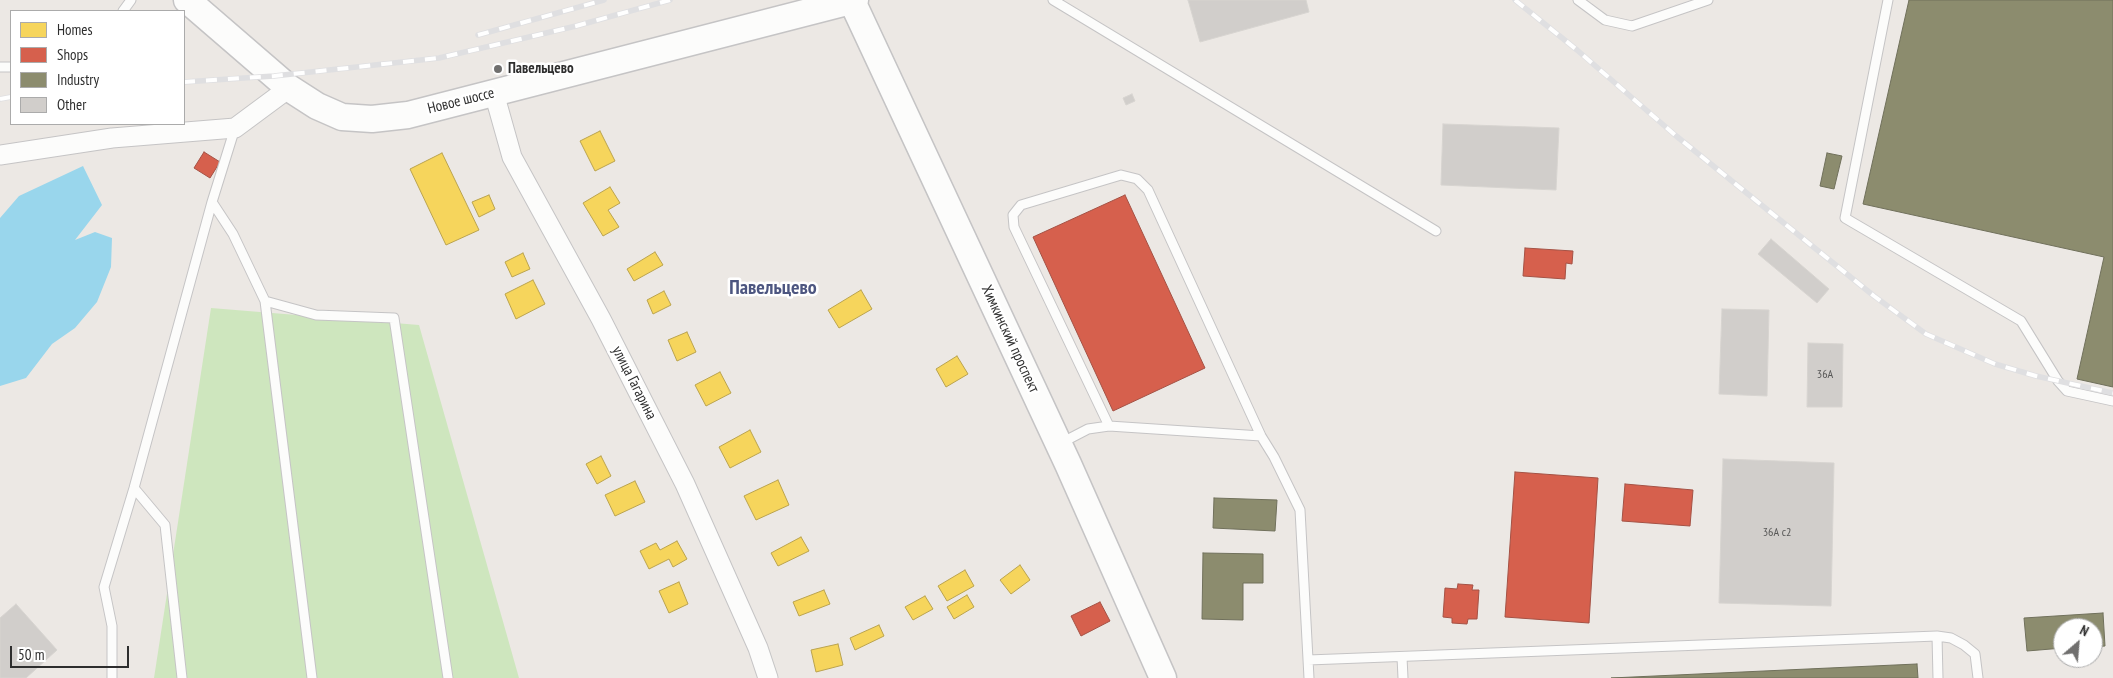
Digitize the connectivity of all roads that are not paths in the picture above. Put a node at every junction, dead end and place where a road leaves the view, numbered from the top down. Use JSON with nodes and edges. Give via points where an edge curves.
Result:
{"nodes":[{"id":1,"x":187,"y":0,"type":"edge"},
{"id":2,"x":854,"y":0,"type":"edge"},
{"id":3,"x":1053,"y":0,"type":"edge"},
{"id":4,"x":1578,"y":0,"type":"edge"},
{"id":5,"x":1708,"y":0,"type":"edge"},
{"id":6,"x":1888,"y":0,"type":"edge"},
{"id":7,"x":289,"y":88,"type":"junction"},
{"id":8,"x":494,"y":93,"type":"junction"},
{"id":9,"x":235,"y":128,"type":"junction"},
{"id":10,"x":0,"y":155,"type":"edge"},
{"id":11,"x":212,"y":202,"type":"junction"},
{"id":12,"x":1436,"y":231,"type":"dead end"},
{"id":13,"x":265,"y":301,"type":"junction"},
{"id":14,"x":2113,"y":401,"type":"edge"},
{"id":15,"x":1109,"y":426,"type":"junction"},
{"id":16,"x":1261,"y":436,"type":"junction"},
{"id":17,"x":1059,"y":444,"type":"junction"},
{"id":18,"x":134,"y":488,"type":"junction"},
{"id":19,"x":1937,"y":636,"type":"junction"},
{"id":20,"x":1402,"y":657,"type":"junction"},
{"id":21,"x":1308,"y":660,"type":"junction"},
{"id":22,"x":112,"y":678,"type":"edge"},
{"id":23,"x":182,"y":678,"type":"edge"},
{"id":24,"x":312,"y":678,"type":"edge"},
{"id":25,"x":448,"y":678,"type":"edge"},
{"id":26,"x":768,"y":678,"type":"edge"},
{"id":27,"x":1163,"y":678,"type":"edge"},
{"id":28,"x":1309,"y":678,"type":"edge"},
{"id":29,"x":1403,"y":678,"type":"edge"},
{"id":30,"x":1938,"y":678,"type":"edge"},
{"id":31,"x":1978,"y":678,"type":"edge"}],
"edges":[{"from":1,"to":7,"type":"street","name":"Новое шоссе"},
{"from":2,"to":8,"type":"street","name":"Новое шоссе"},
{"from":2,"to":17,"type":"street","name":"Химкинский проспект"},
{"from":3,"to":12,"type":"lane"},
{"from":4,"to":5,"type":"lane","via":[[1605,20],[1632,26]]},
{"from":6,"to":14,"type":"lane","via":[[1845,218],[2021,321],[2067,391]]},
{"from":7,"to":8,"type":"street","name":"Новое шоссе","via":[[342,117],[372,119],[408,115]]},
{"from":7,"to":9,"type":"street"},
{"from":8,"to":26,"type":"street","name":"улица Гагарина","via":[[512,157],[601,319],[685,484],[755,640]]},
{"from":9,"to":10,"type":"street","via":[[112,138]]},
{"from":9,"to":11,"type":"lane"},
{"from":11,"to":13,"type":"lane","via":[[232,234]]},
{"from":11,"to":18,"type":"lane"},
{"from":13,"to":24,"type":"lane"},
{"from":13,"to":25,"type":"lane","via":[[316,315],[394,318]]},
{"from":15,"to":16,"type":"lane"},
{"from":15,"to":16,"type":"lane","via":[[1014,227],[1013,215],[1020,205],[1122,175],[1137,179],[1148,190]]},
{"from":15,"to":17,"type":"lane","via":[[1088,429]]},
{"from":16,"to":21,"type":"lane","via":[[1300,510]]},
{"from":17,"to":27,"type":"street","name":"Химкинский проспект"},
{"from":18,"to":22,"type":"lane","via":[[104,588],[112,626]]},
{"from":18,"to":23,"type":"lane","via":[[165,525]]},
{"from":19,"to":20,"type":"lane"},
{"from":19,"to":30,"type":"lane"},
{"from":19,"to":31,"type":"lane","via":[[1951,638],[1975,654]]},
{"from":20,"to":21,"type":"lane"},
{"from":20,"to":29,"type":"lane"},
{"from":21,"to":28,"type":"lane"}]}
